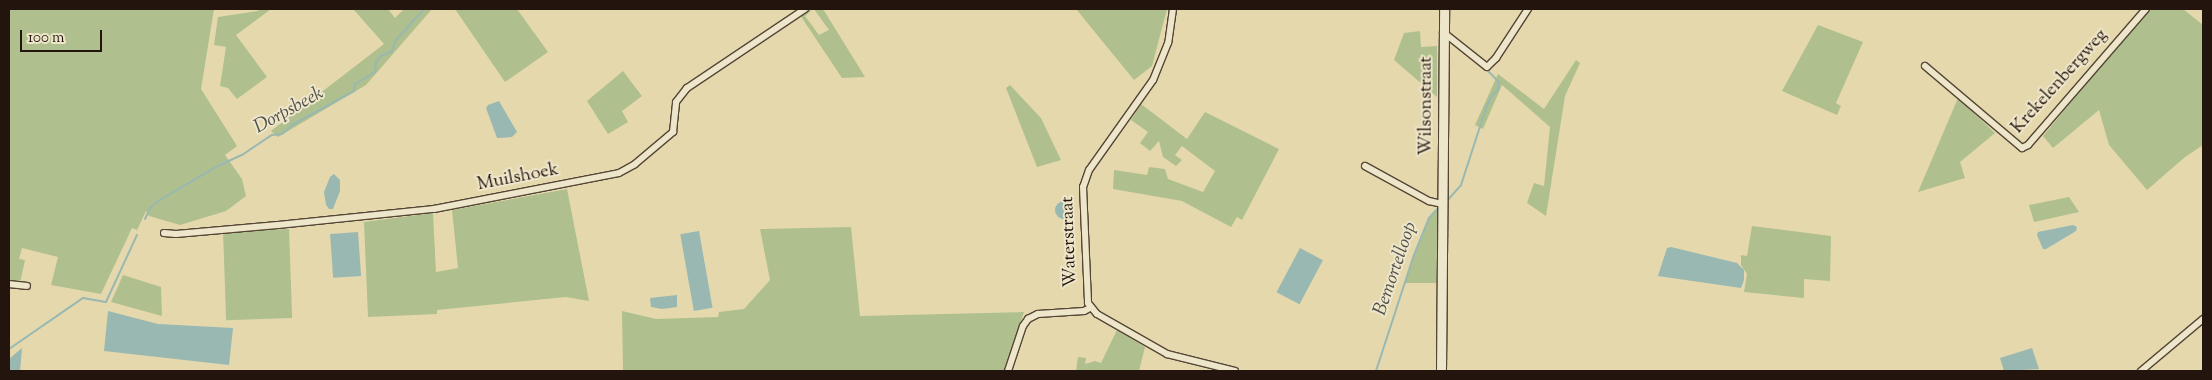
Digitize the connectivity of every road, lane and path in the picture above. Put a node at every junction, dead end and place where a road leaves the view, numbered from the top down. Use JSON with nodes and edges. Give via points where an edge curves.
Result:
{"nodes":[{"id":1,"x":805,"y":9,"type":"edge"},
{"id":2,"x":1173,"y":9,"type":"edge"},
{"id":3,"x":1444,"y":9,"type":"edge"},
{"id":4,"x":1528,"y":9,"type":"edge"},
{"id":5,"x":2146,"y":9,"type":"edge"},
{"id":6,"x":1444,"y":32,"type":"junction"},
{"id":7,"x":1925,"y":66,"type":"dead end"},
{"id":8,"x":1366,"y":166,"type":"dead end"},
{"id":9,"x":1442,"y":204,"type":"junction"},
{"id":10,"x":164,"y":233,"type":"dead end"},
{"id":11,"x":9,"y":284,"type":"edge"},
{"id":12,"x":27,"y":286,"type":"dead end"},
{"id":13,"x":1090,"y":308,"type":"junction"},
{"id":14,"x":2203,"y":319,"type":"edge"},
{"id":15,"x":1008,"y":371,"type":"edge"},
{"id":16,"x":1235,"y":371,"type":"edge"},
{"id":17,"x":1441,"y":371,"type":"edge"},
{"id":18,"x":2141,"y":371,"type":"edge"}],
"edges":[{"from":1,"to":10,"type":"street","name":"Muilshoek","via":[[687,88],[676,102],[673,132],[635,164],[619,173],[434,209]]},
{"from":2,"to":13,"type":"street","name":"Waterstraat","via":[[1168,43],[1153,80],[1089,170],[1083,187]]},
{"from":3,"to":6,"type":"street","name":"Wilsonstraat"},
{"from":4,"to":6,"type":"street","via":[[1496,58],[1487,66]]},
{"from":5,"to":7,"type":"street","name":"Krekelenbergweg","via":[[2022,148]]},
{"from":6,"to":9,"type":"street","name":"Wilsonstraat"},
{"from":8,"to":9,"type":"street","via":[[1429,201]]},
{"from":9,"to":17,"type":"street","name":"Wilsonstraat"},
{"from":11,"to":12,"type":"street"},
{"from":13,"to":15,"type":"street","via":[[1038,314],[1028,319]]},
{"from":13,"to":16,"type":"street","name":"Waterstraat","via":[[1168,354]]},
{"from":14,"to":18,"type":"street"}]}
